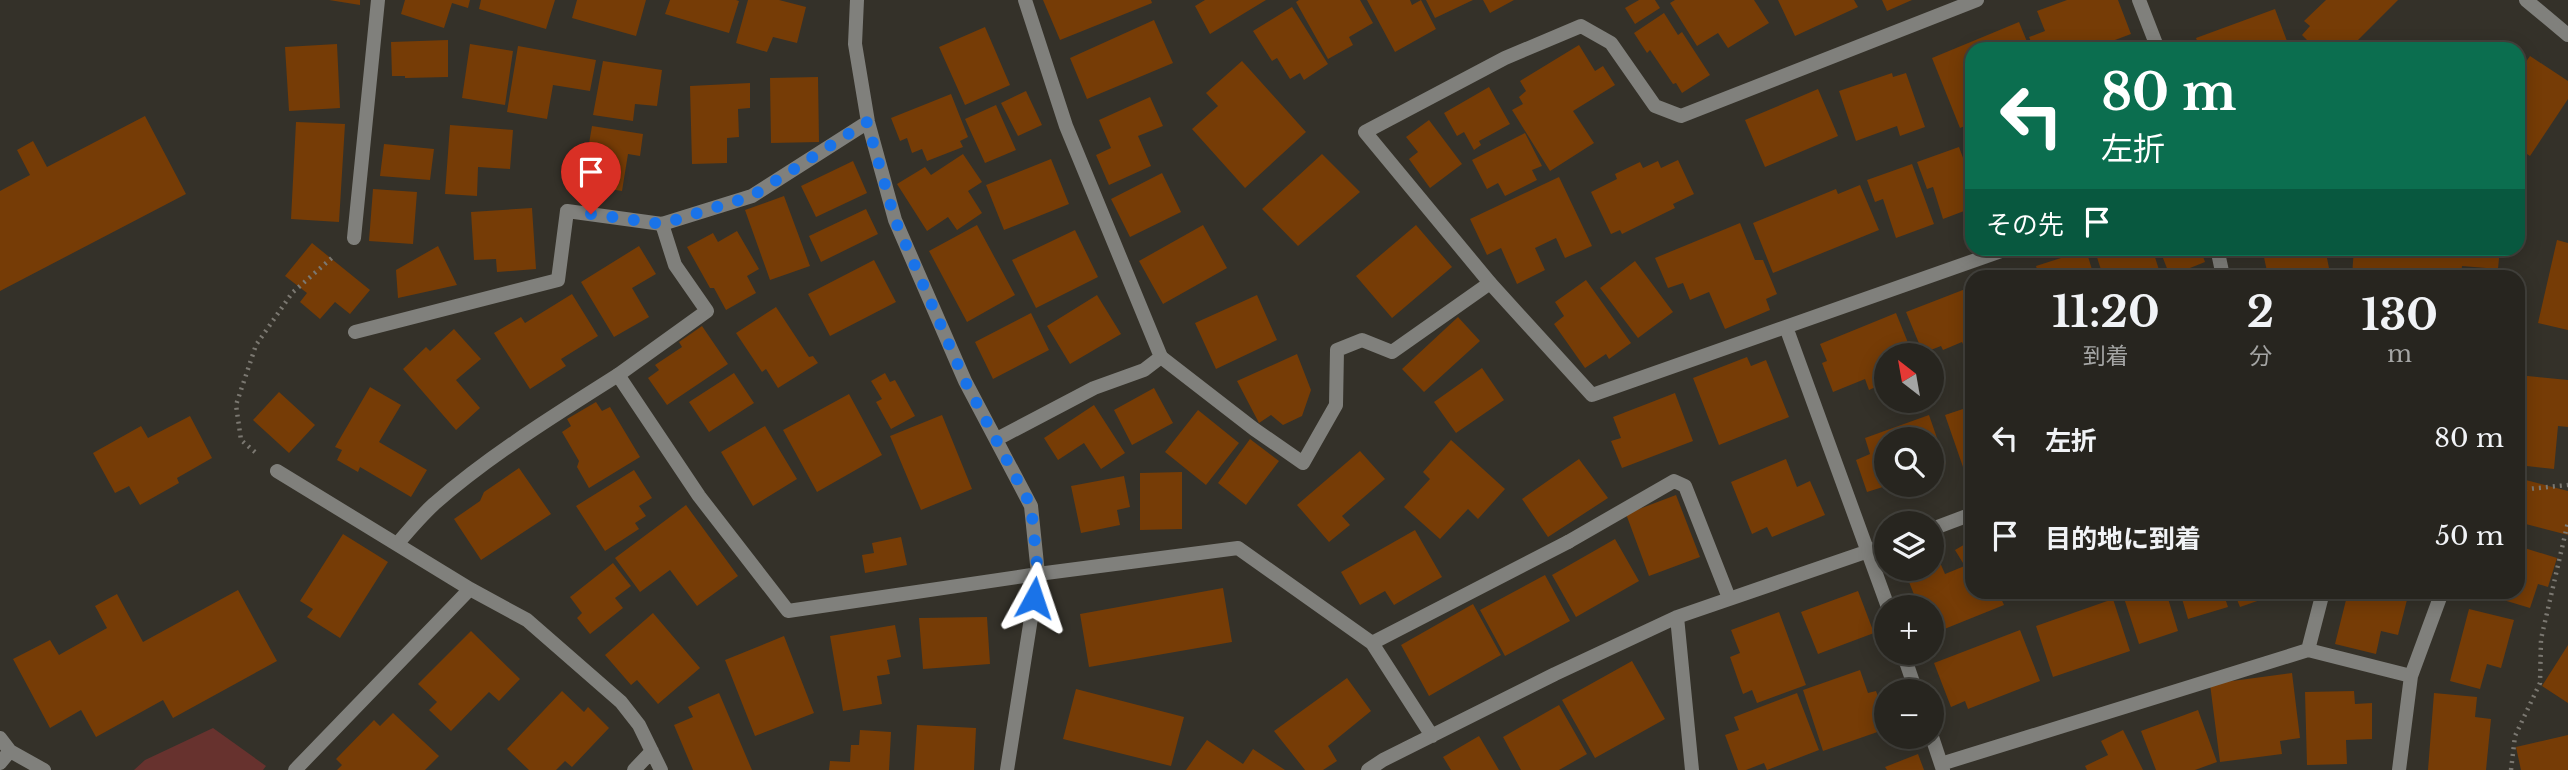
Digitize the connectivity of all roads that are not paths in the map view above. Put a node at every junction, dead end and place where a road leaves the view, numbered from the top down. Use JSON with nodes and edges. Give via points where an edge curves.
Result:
{"nodes":[{"id":1,"x":378,"y":0,"type":"edge"},
{"id":2,"x":857,"y":0,"type":"edge"},
{"id":3,"x":1025,"y":0,"type":"edge"},
{"id":4,"x":1976,"y":0,"type":"edge"},
{"id":5,"x":2139,"y":0,"type":"edge"},
{"id":6,"x":2526,"y":0,"type":"edge"},
{"id":7,"x":2568,"y":34,"type":"edge"},
{"id":8,"x":2155,"y":42,"type":"edge"},
{"id":9,"x":867,"y":122,"type":"junction"},
{"id":10,"x":662,"y":224,"type":"junction"},
{"id":11,"x":354,"y":238,"type":"road end"},
{"id":12,"x":1987,"y":256,"type":"edge"},
{"id":13,"x":1490,"y":283,"type":"junction"},
{"id":14,"x":1786,"y":327,"type":"junction"},
{"id":15,"x":355,"y":332,"type":"dead end"},
{"id":16,"x":1161,"y":356,"type":"junction"},
{"id":17,"x":618,"y":376,"type":"junction"},
{"id":18,"x":997,"y":439,"type":"junction"},
{"id":19,"x":277,"y":471,"type":"road end"},
{"id":20,"x":1965,"y":516,"type":"edge"},
{"id":21,"x":1944,"y":524,"type":"edge"},
{"id":22,"x":398,"y":543,"type":"junction"},
{"id":23,"x":1874,"y":549,"type":"edge"},
{"id":24,"x":1868,"y":551,"type":"junction"},
{"id":25,"x":1038,"y":574,"type":"junction"},
{"id":26,"x":470,"y":589,"type":"junction"},
{"id":27,"x":1884,"y":595,"type":"edge"},
{"id":28,"x":1729,"y":598,"type":"junction"},
{"id":29,"x":2321,"y":599,"type":"edge"},
{"id":30,"x":2439,"y":599,"type":"edge"},
{"id":31,"x":1677,"y":617,"type":"junction"},
{"id":32,"x":1372,"y":643,"type":"junction"},
{"id":33,"x":2308,"y":650,"type":"junction"},
{"id":34,"x":2411,"y":676,"type":"junction"},
{"id":35,"x":1432,"y":736,"type":"junction"},
{"id":36,"x":0,"y":737,"type":"edge"},
{"id":37,"x":1936,"y":749,"type":"edge"},
{"id":38,"x":10,"y":751,"type":"junction"},
{"id":39,"x":652,"y":751,"type":"junction"},
{"id":40,"x":0,"y":763,"type":"edge"},
{"id":41,"x":1942,"y":767,"type":"edge"},
{"id":42,"x":44,"y":770,"type":"edge"},
{"id":43,"x":295,"y":770,"type":"edge"},
{"id":44,"x":634,"y":770,"type":"edge"},
{"id":45,"x":661,"y":770,"type":"edge"},
{"id":46,"x":1007,"y":770,"type":"edge"},
{"id":47,"x":1368,"y":770,"type":"edge"},
{"id":48,"x":1692,"y":770,"type":"edge"},
{"id":49,"x":2399,"y":770,"type":"edge"}],
"edges":[{"from":1,"to":11,"type":"street"},
{"from":2,"to":9,"type":"street","via":[[855,44]]},
{"from":3,"to":16,"type":"street","via":[[1066,126]]},
{"from":4,"to":13,"type":"street","via":[[1681,116],[1656,106],[1611,43],[1581,26],[1505,58],[1365,132]]},
{"from":5,"to":8,"type":"street"},
{"from":6,"to":7,"type":"street"},
{"from":9,"to":10,"type":"street","via":[[752,196]]},
{"from":9,"to":18,"type":"street","via":[[895,220],[965,381]]},
{"from":10,"to":15,"type":"street","via":[[567,211],[558,280]]},
{"from":10,"to":17,"type":"street","via":[[675,265],[707,312]]},
{"from":12,"to":14,"type":"street"},
{"from":13,"to":14,"type":"street","via":[[1592,395]]},
{"from":13,"to":16,"type":"street","via":[[1392,352],[1362,340],[1337,349],[1336,405],[1303,463]]},
{"from":14,"to":24,"type":"street"},
{"from":16,"to":18,"type":"street","via":[[1144,370],[1094,388]]},
{"from":17,"to":22,"type":"street","via":[[483,466],[433,505]]},
{"from":17,"to":25,"type":"street","via":[[699,496],[788,611]]},
{"from":18,"to":25,"type":"street","via":[[1031,506]]},
{"from":19,"to":22,"type":"street"},
{"from":20,"to":21,"type":"street"},
{"from":22,"to":26,"type":"street"},
{"from":23,"to":24,"type":"street"},
{"from":24,"to":27,"type":"street"},
{"from":24,"to":28,"type":"street"},
{"from":25,"to":32,"type":"street","via":[[1238,548]]},
{"from":25,"to":46,"type":"street"},
{"from":26,"to":39,"type":"street","via":[[527,620],[576,660],[621,702]]},
{"from":26,"to":43,"type":"street"},
{"from":28,"to":31,"type":"street"},
{"from":28,"to":32,"type":"street","via":[[1685,486],[1674,481],[1568,542]]},
{"from":29,"to":33,"type":"street"},
{"from":30,"to":34,"type":"street"},
{"from":31,"to":35,"type":"street"},
{"from":31,"to":48,"type":"street"},
{"from":32,"to":35,"type":"street"},
{"from":33,"to":34,"type":"street"},
{"from":33,"to":41,"type":"street"},
{"from":34,"to":49,"type":"street"},
{"from":35,"to":47,"type":"street"},
{"from":36,"to":38,"type":"street"},
{"from":37,"to":41,"type":"street"},
{"from":38,"to":40,"type":"street"},
{"from":38,"to":42,"type":"street"},
{"from":39,"to":44,"type":"street"},
{"from":39,"to":45,"type":"street"}]}
